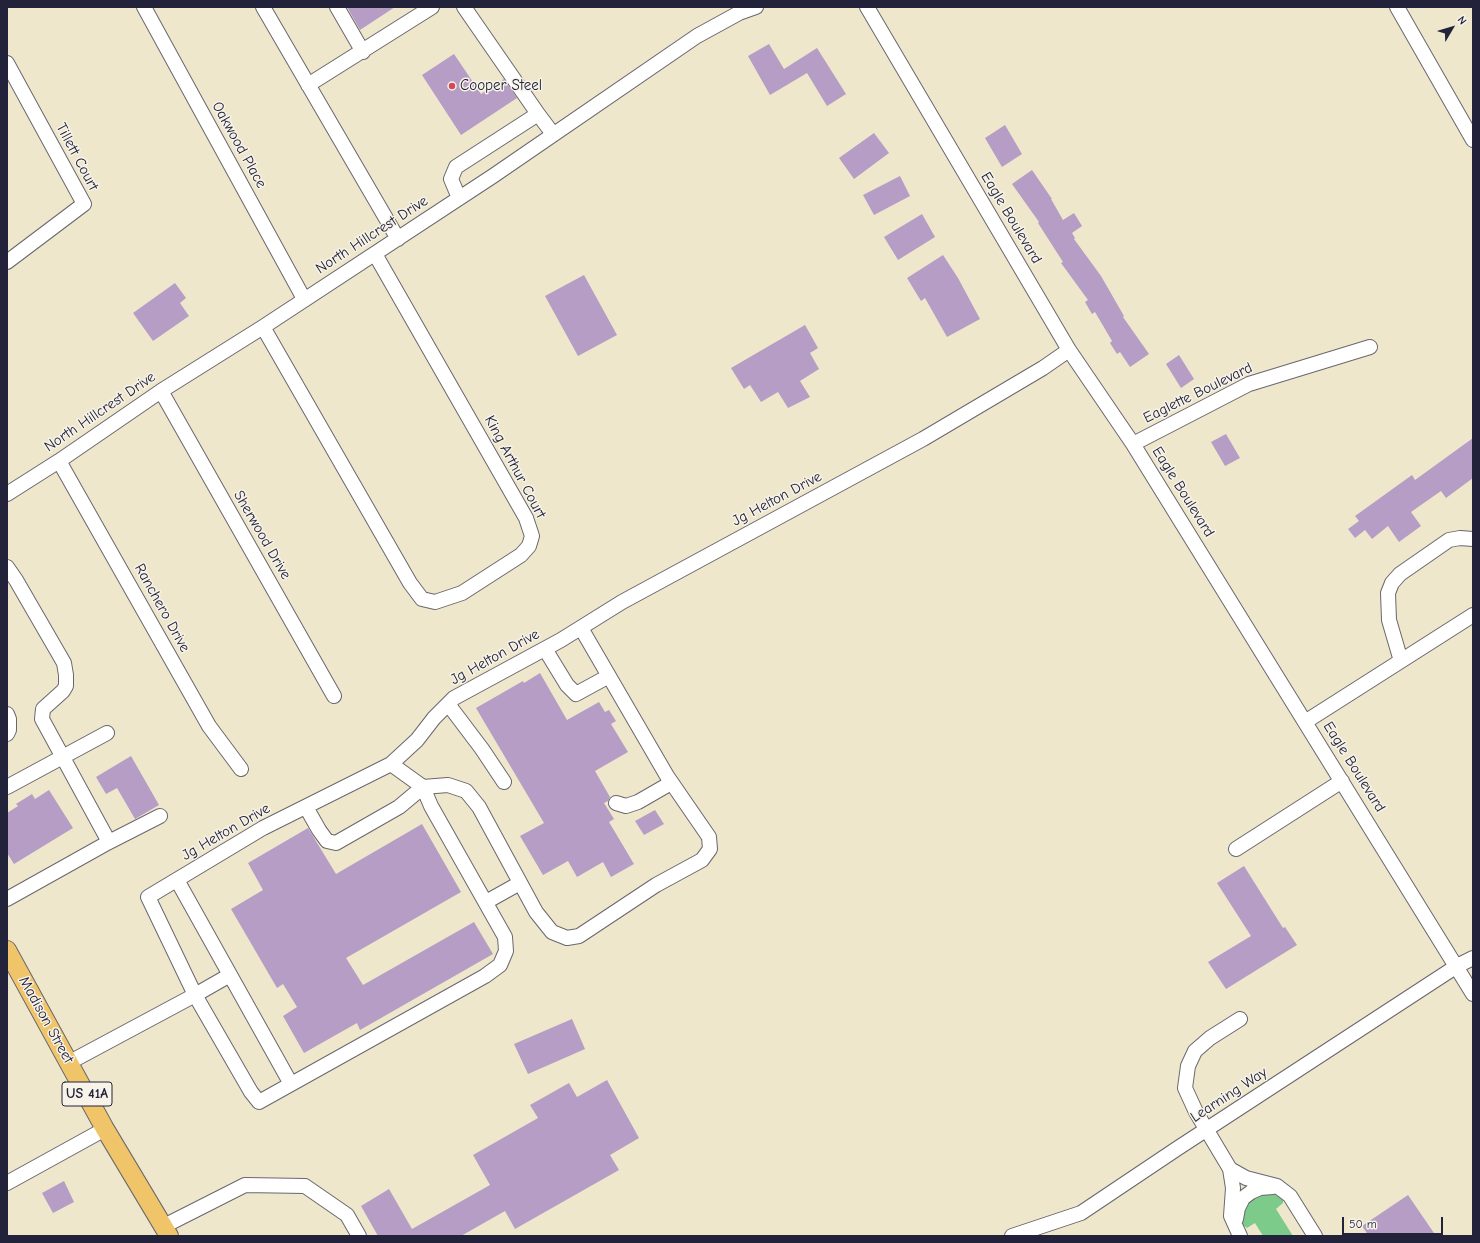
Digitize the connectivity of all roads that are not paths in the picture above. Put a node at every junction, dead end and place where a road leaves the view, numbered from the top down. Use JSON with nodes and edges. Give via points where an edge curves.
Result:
{"nodes":[{"id":1,"x":144,"y":7,"type":"edge"},
{"id":2,"x":263,"y":7,"type":"edge"},
{"id":3,"x":337,"y":7,"type":"edge"},
{"id":4,"x":432,"y":7,"type":"edge"},
{"id":5,"x":464,"y":7,"type":"edge"},
{"id":6,"x":756,"y":7,"type":"edge"},
{"id":7,"x":866,"y":7,"type":"edge"},
{"id":8,"x":1397,"y":7,"type":"edge"},
{"id":9,"x":363,"y":52,"type":"junction"},
{"id":10,"x":7,"y":63,"type":"edge"},
{"id":11,"x":308,"y":85,"type":"junction"},
{"id":12,"x":538,"y":114,"type":"junction"},
{"id":13,"x":553,"y":134,"type":"junction"},
{"id":14,"x":1473,"y":140,"type":"edge"},
{"id":15,"x":459,"y":198,"type":"junction"},
{"id":16,"x":398,"y":239,"type":"junction"},
{"id":17,"x":375,"y":254,"type":"junction"},
{"id":18,"x":7,"y":262,"type":"edge"},
{"id":19,"x":304,"y":299,"type":"junction"},
{"id":20,"x":263,"y":327,"type":"junction"},
{"id":21,"x":1370,"y":347,"type":"dead end"},
{"id":22,"x":1069,"y":350,"type":"junction"},
{"id":23,"x":161,"y":391,"type":"junction"},
{"id":24,"x":1133,"y":444,"type":"junction"},
{"id":25,"x":59,"y":461,"type":"junction"},
{"id":26,"x":7,"y":494,"type":"edge"},
{"id":27,"x":1473,"y":539,"type":"edge"},
{"id":28,"x":7,"y":567,"type":"edge"},
{"id":29,"x":1473,"y":615,"type":"edge"},
{"id":30,"x":581,"y":628,"type":"junction"},
{"id":31,"x":545,"y":649,"type":"junction"},
{"id":32,"x":1401,"y":661,"type":"junction"},
{"id":33,"x":608,"y":676,"type":"junction"},
{"id":34,"x":334,"y":696,"type":"dead end"},
{"id":35,"x":448,"y":704,"type":"junction"},
{"id":36,"x":7,"y":714,"type":"edge"},
{"id":37,"x":1306,"y":722,"type":"junction"},
{"id":38,"x":107,"y":733,"type":"dead end"},
{"id":39,"x":7,"y":734,"type":"edge"},
{"id":40,"x":62,"y":757,"type":"junction"},
{"id":41,"x":391,"y":764,"type":"junction"},
{"id":42,"x":241,"y":769,"type":"dead end"},
{"id":43,"x":1342,"y":781,"type":"junction"},
{"id":44,"x":504,"y":782,"type":"dead end"},
{"id":45,"x":672,"y":783,"type":"junction"},
{"id":46,"x":423,"y":787,"type":"junction"},
{"id":47,"x":7,"y":788,"type":"edge"},
{"id":48,"x":616,"y":803,"type":"dead end"},
{"id":49,"x":306,"y":807,"type":"junction"},
{"id":50,"x":160,"y":816,"type":"dead end"},
{"id":51,"x":109,"y":842,"type":"junction"},
{"id":52,"x":1236,"y":849,"type":"dead end"},
{"id":53,"x":177,"y":880,"type":"junction"},
{"id":54,"x":520,"y":883,"type":"junction"},
{"id":55,"x":7,"y":899,"type":"edge"},
{"id":56,"x":486,"y":902,"type":"junction"},
{"id":57,"x":7,"y":950,"type":"edge"},
{"id":58,"x":1473,"y":958,"type":"edge"},
{"id":59,"x":1457,"y":966,"type":"junction"},
{"id":60,"x":230,"y":975,"type":"junction"},
{"id":61,"x":1473,"y":994,"type":"edge"},
{"id":62,"x":195,"y":995,"type":"junction"},
{"id":63,"x":1240,"y":1019,"type":"dead end"},
{"id":64,"x":70,"y":1062,"type":"junction"},
{"id":65,"x":291,"y":1084,"type":"junction"},
{"id":66,"x":105,"y":1129,"type":"junction"},
{"id":67,"x":1206,"y":1129,"type":"junction"},
{"id":68,"x":1230,"y":1169,"type":"junction"},
{"id":69,"x":7,"y":1183,"type":"edge"},
{"id":70,"x":1278,"y":1186,"type":"junction"},
{"id":71,"x":166,"y":1231,"type":"edge"},
{"id":72,"x":1238,"y":1232,"type":"edge"},
{"id":73,"x":359,"y":1236,"type":"edge"},
{"id":74,"x":1012,"y":1236,"type":"edge"},
{"id":75,"x":1316,"y":1236,"type":"edge"}],
"edges":[{"from":1,"to":19,"type":"street","name":"Oakwood Place"},
{"from":2,"to":11,"type":"street"},
{"from":3,"to":9,"type":"street"},
{"from":4,"to":9,"type":"street"},
{"from":5,"to":12,"type":"street"},
{"from":6,"to":13,"type":"street","name":"North Hillcrest Drive","via":[[739,13],[697,36]]},
{"from":7,"to":22,"type":"street","name":"Eagle Boulevard"},
{"from":8,"to":14,"type":"street"},
{"from":9,"to":11,"type":"street"},
{"from":10,"to":18,"type":"street","name":"Tillett Court","via":[[84,204]]},
{"from":11,"to":16,"type":"street"},
{"from":12,"to":13,"type":"street"},
{"from":12,"to":15,"type":"street","via":[[456,167],[451,179]]},
{"from":13,"to":15,"type":"street","name":"North Hillcrest Drive"},
{"from":15,"to":16,"type":"street","name":"North Hillcrest Drive"},
{"from":16,"to":17,"type":"street","name":"North Hillcrest Drive"},
{"from":17,"to":19,"type":"street","name":"North Hillcrest Drive"},
{"from":17,"to":20,"type":"street","name":"King Arthur Court","via":[[526,518],[532,536],[529,546],[521,555],[462,593],[435,602],[422,599],[410,583]]},
{"from":19,"to":20,"type":"street","name":"North Hillcrest Drive"},
{"from":20,"to":23,"type":"street","name":"North Hillcrest Drive"},
{"from":21,"to":24,"type":"street","name":"Eaglette Boulevard","via":[[1249,384]]},
{"from":22,"to":24,"type":"street","name":"Eagle Boulevard"},
{"from":22,"to":30,"type":"street","name":"Jg Helton Drive","via":[[923,439],[622,602]]},
{"from":23,"to":25,"type":"street","name":"North Hillcrest Drive"},
{"from":23,"to":34,"type":"street","name":"Sherwood Drive"},
{"from":24,"to":37,"type":"street","name":"Eagle Boulevard"},
{"from":25,"to":26,"type":"street","name":"North Hillcrest Drive"},
{"from":25,"to":42,"type":"street","name":"Ranchero Drive","via":[[209,726]]},
{"from":27,"to":32,"type":"street","via":[[1449,540],[1400,574],[1392,583],[1388,593],[1389,620]]},
{"from":28,"to":40,"type":"street","via":[[64,663],[66,686],[43,709],[42,719]]},
{"from":29,"to":32,"type":"street"},
{"from":30,"to":31,"type":"street","name":"Jg Helton Drive"},
{"from":30,"to":33,"type":"street"},
{"from":31,"to":33,"type":"street","via":[[567,685],[576,694]]},
{"from":31,"to":35,"type":"street","name":"Jg Helton Drive","via":[[454,698]]},
{"from":32,"to":37,"type":"street"},
{"from":33,"to":45,"type":"street"},
{"from":35,"to":41,"type":"street","name":"Jg Helton Drive","via":[[417,740]]},
{"from":35,"to":44,"type":"street"},
{"from":36,"to":39,"type":"street"},
{"from":37,"to":43,"type":"street","name":"Eagle Boulevard"},
{"from":38,"to":40,"type":"street"},
{"from":40,"to":47,"type":"street"},
{"from":40,"to":51,"type":"street"},
{"from":41,"to":46,"type":"street"},
{"from":41,"to":49,"type":"street","name":"Jg Helton Drive"},
{"from":43,"to":52,"type":"street"},
{"from":43,"to":59,"type":"street","name":"Eagle Boulevard"},
{"from":45,"to":48,"type":"street","via":[[638,802],[626,806]]},
{"from":45,"to":54,"type":"street","via":[[709,837],[710,850],[702,860],[656,885],[579,936],[567,938],[552,932],[536,912]]},
{"from":46,"to":49,"type":"street","via":[[399,808],[336,843],[327,841]]},
{"from":46,"to":54,"type":"street","via":[[448,785],[466,791],[480,807]]},
{"from":46,"to":56,"type":"street"},
{"from":49,"to":53,"type":"street","name":"Jg Helton Drive","via":[[263,828]]},
{"from":50,"to":51,"type":"street"},
{"from":51,"to":55,"type":"street"},
{"from":53,"to":60,"type":"street"},
{"from":53,"to":62,"type":"street","name":"Jg Helton Drive","via":[[148,897]]},
{"from":54,"to":56,"type":"street"},
{"from":56,"to":65,"type":"street","via":[[505,936],[506,951],[500,965],[485,976]]},
{"from":57,"to":64,"type":"main road","name":"Madison Street","number":"US 41A"},
{"from":58,"to":59,"type":"street","name":"Learning Way"},
{"from":59,"to":61,"type":"street","name":"Eagle Boulevard"},
{"from":59,"to":67,"type":"street","name":"Learning Way"},
{"from":60,"to":62,"type":"street"},
{"from":60,"to":65,"type":"street"},
{"from":62,"to":64,"type":"street"},
{"from":62,"to":65,"type":"street","via":[[259,1102]]},
{"from":63,"to":67,"type":"street","via":[[1200,1046],[1188,1066],[1185,1088]]},
{"from":64,"to":66,"type":"main road","name":"Madison Street","number":"US 41A"},
{"from":66,"to":69,"type":"street"},
{"from":66,"to":71,"type":"main road","name":"Madison Street","number":"US 41A"},
{"from":67,"to":68,"type":"street"},
{"from":67,"to":74,"type":"street","name":"Learning Way","via":[[1081,1213]]},
{"from":68,"to":70,"type":"street","via":[[1246,1178]]},
{"from":68,"to":72,"type":"street","via":[[1231,1216]]},
{"from":70,"to":72,"type":"street","via":[[1260,1188],[1242,1198],[1238,1208]]},
{"from":70,"to":75,"type":"street","via":[[1290,1196]]},
{"from":71,"to":73,"type":"street","via":[[245,1185],[305,1186],[347,1215]]}]}
